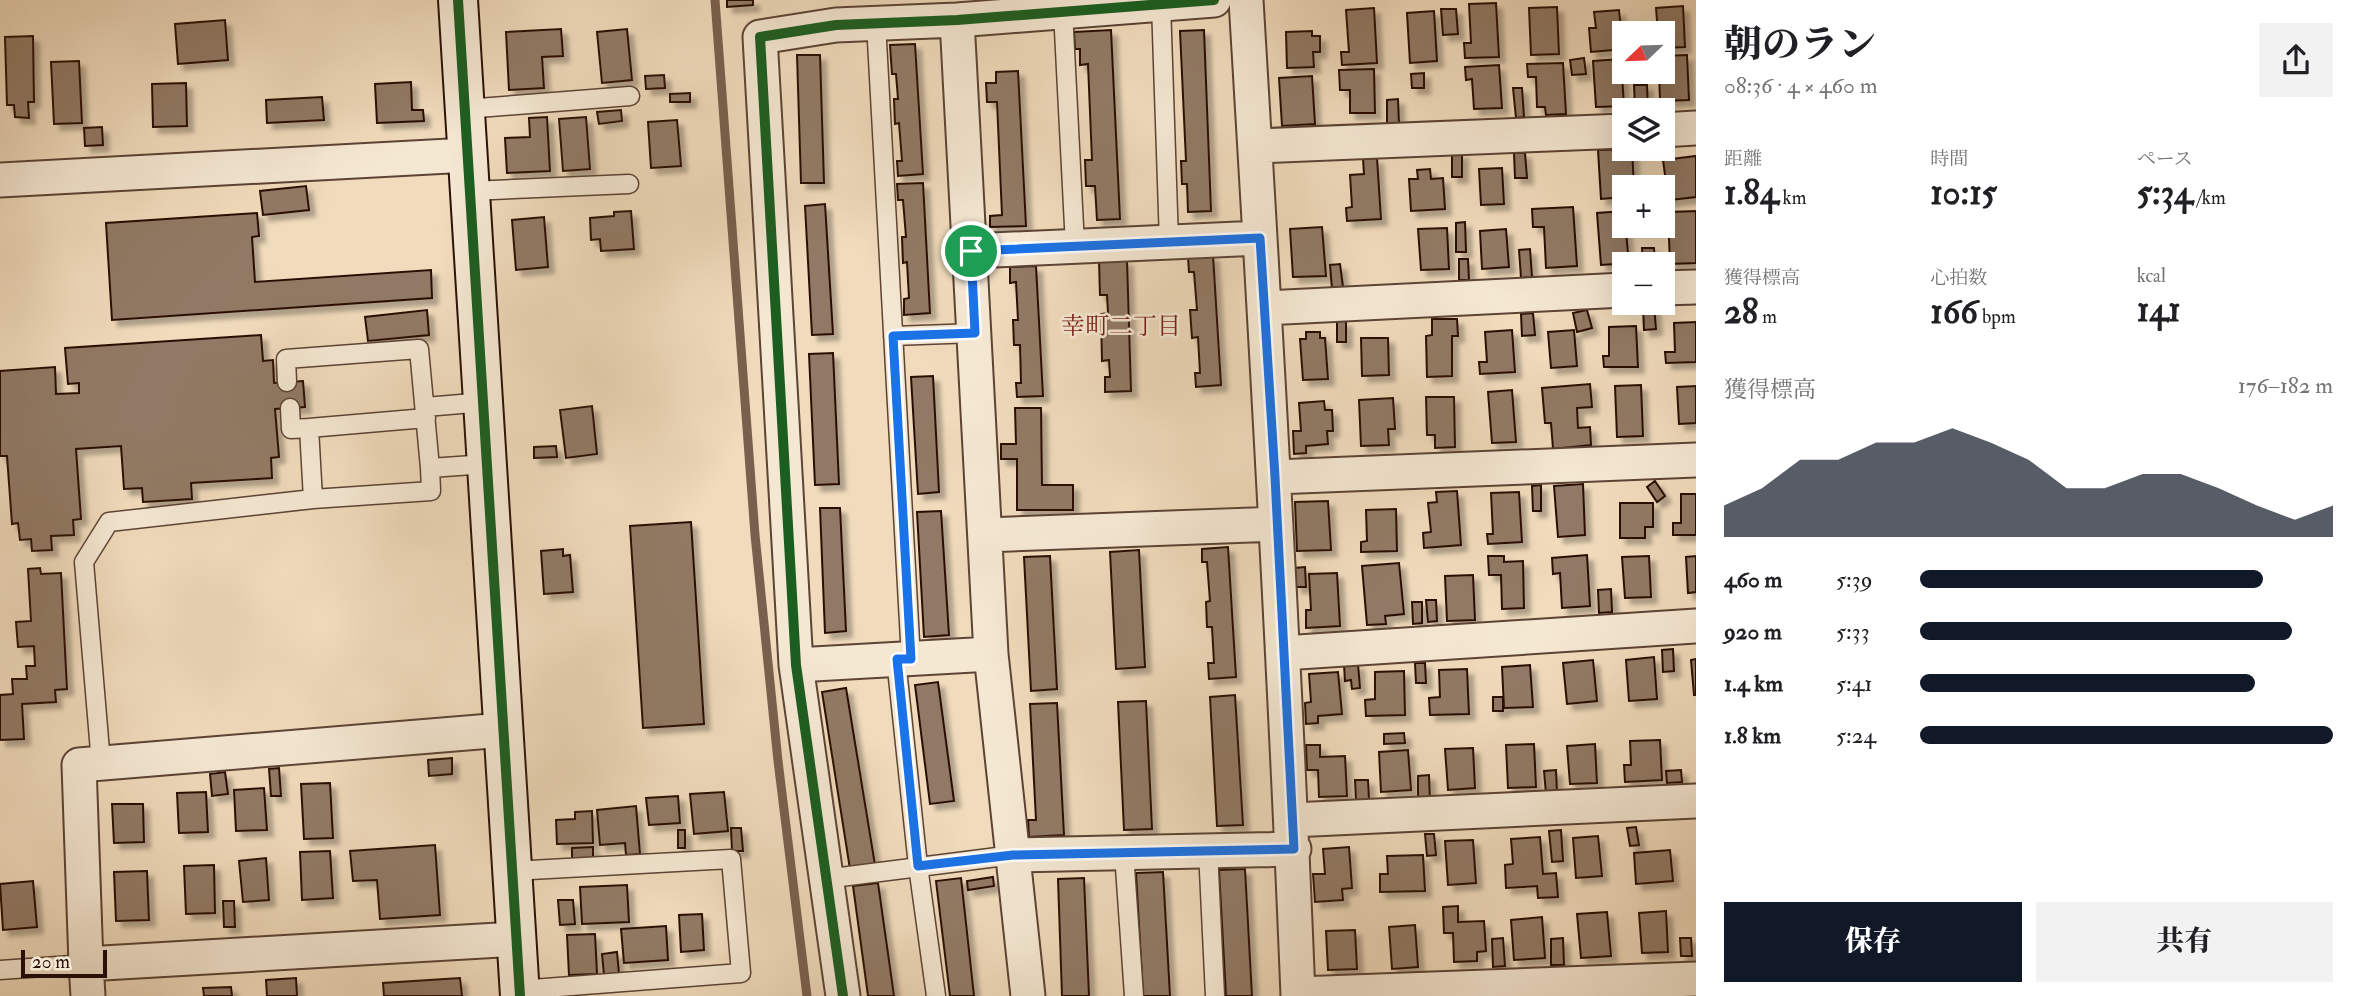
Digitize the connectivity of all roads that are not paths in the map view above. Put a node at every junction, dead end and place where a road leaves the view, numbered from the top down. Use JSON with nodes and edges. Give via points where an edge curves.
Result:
{"nodes":[{"id":1,"x":458,"y":0,"type":"edge"},
{"id":2,"x":1214,"y":0,"type":"edge"},
{"id":3,"x":1246,"y":0,"type":"edge"},
{"id":4,"x":1161,"y":4,"type":"junction"},
{"id":5,"x":1063,"y":11,"type":"junction"},
{"id":6,"x":835,"y":13,"type":"edge"},
{"id":7,"x":957,"y":20,"type":"junction"},
{"id":8,"x":876,"y":23,"type":"junction"},
{"id":9,"x":630,"y":96,"type":"dead end"},
{"id":10,"x":465,"y":109,"type":"junction"},
{"id":11,"x":1696,"y":128,"type":"edge"},
{"id":12,"x":1675,"y":129,"type":"edge"},
{"id":13,"x":1612,"y":131,"type":"edge"},
{"id":14,"x":1255,"y":146,"type":"junction"},
{"id":15,"x":469,"y":173,"type":"junction"},
{"id":16,"x":0,"y":180,"type":"edge"},
{"id":17,"x":629,"y":184,"type":"dead end"},
{"id":18,"x":1260,"y":238,"type":"junction"},
{"id":19,"x":1169,"y":242,"type":"junction"},
{"id":20,"x":1075,"y":246,"type":"junction"},
{"id":21,"x":971,"y":251,"type":"junction"},
{"id":22,"x":1696,"y":287,"type":"edge"},
{"id":23,"x":1675,"y":288,"type":"edge"},
{"id":24,"x":1612,"y":291,"type":"edge"},
{"id":25,"x":1264,"y":308,"type":"junction"},
{"id":26,"x":975,"y":333,"type":"junction"},
{"id":27,"x":893,"y":336,"type":"junction"},
{"id":28,"x":287,"y":382,"type":"dead end"},
{"id":29,"x":485,"y":402,"type":"junction"},
{"id":30,"x":290,"y":408,"type":"dead end"},
{"id":31,"x":425,"y":412,"type":"junction"},
{"id":32,"x":309,"y":428,"type":"junction"},
{"id":33,"x":1696,"y":460,"type":"edge"},
{"id":34,"x":487,"y":464,"type":"junction"},
{"id":35,"x":430,"y":468,"type":"junction"},
{"id":36,"x":1275,"y":477,"type":"junction"},
{"id":37,"x":313,"y":499,"type":"junction"},
{"id":38,"x":1276,"y":524,"type":"junction"},
{"id":39,"x":985,"y":535,"type":"junction"},
{"id":40,"x":1696,"y":626,"type":"edge"},
{"id":41,"x":1283,"y":653,"type":"junction"},
{"id":42,"x":991,"y":654,"type":"junction"},
{"id":43,"x":904,"y":659,"type":"junction"},
{"id":44,"x":796,"y":665,"type":"junction"},
{"id":45,"x":503,"y":730,"type":"junction"},
{"id":46,"x":101,"y":764,"type":"junction"},
{"id":47,"x":1696,"y":801,"type":"edge"},
{"id":48,"x":1293,"y":835,"type":"junction"},
{"id":49,"x":1208,"y":850,"type":"junction"},
{"id":50,"x":1124,"y":853,"type":"junction"},
{"id":51,"x":1013,"y":855,"type":"junction"},
{"id":52,"x":918,"y":866,"type":"junction"},
{"id":53,"x":512,"y":871,"type":"junction"},
{"id":54,"x":825,"y":879,"type":"junction"},
{"id":55,"x":516,"y":939,"type":"junction"},
{"id":56,"x":0,"y":970,"type":"edge"},
{"id":57,"x":1696,"y":979,"type":"edge"},
{"id":58,"x":87,"y":980,"type":"edge"},
{"id":59,"x":520,"y":993,"type":"edge"},
{"id":60,"x":1298,"y":995,"type":"edge"},
{"id":61,"x":843,"y":996,"type":"edge"},
{"id":62,"x":936,"y":996,"type":"edge"},
{"id":63,"x":1028,"y":996,"type":"edge"},
{"id":64,"x":1134,"y":996,"type":"edge"},
{"id":65,"x":1215,"y":996,"type":"edge"}],
"edges":[{"from":1,"to":10,"type":"street"},
{"from":2,"to":4,"type":"street"},
{"from":3,"to":14,"type":"street"},
{"from":4,"to":5,"type":"street"},
{"from":4,"to":19,"type":"lane"},
{"from":5,"to":7,"type":"street"},
{"from":5,"to":20,"type":"lane"},
{"from":6,"to":8,"type":"street"},
{"from":6,"to":44,"type":"street","via":[[760,37]]},
{"from":7,"to":8,"type":"street"},
{"from":7,"to":21,"type":"street"},
{"from":8,"to":27,"type":"lane"},
{"from":9,"to":10,"type":"lane"},
{"from":10,"to":15,"type":"street"},
{"from":11,"to":12,"type":"street"},
{"from":13,"to":14,"type":"street"},
{"from":14,"to":18,"type":"street"},
{"from":15,"to":16,"type":"street"},
{"from":15,"to":17,"type":"lane"},
{"from":15,"to":29,"type":"street"},
{"from":18,"to":19,"type":"street"},
{"from":18,"to":25,"type":"street"},
{"from":19,"to":20,"type":"street"},
{"from":20,"to":21,"type":"street"},
{"from":21,"to":26,"type":"street"},
{"from":22,"to":23,"type":"street"},
{"from":24,"to":25,"type":"street"},
{"from":25,"to":36,"type":"street"},
{"from":26,"to":27,"type":"lane"},
{"from":26,"to":39,"type":"street"},
{"from":27,"to":43,"type":"lane"},
{"from":28,"to":31,"type":"lane","via":[[286,359],[419,349]]},
{"from":29,"to":31,"type":"lane"},
{"from":29,"to":34,"type":"street"},
{"from":30,"to":32,"type":"lane","via":[[291,429]]},
{"from":31,"to":32,"type":"lane"},
{"from":31,"to":35,"type":"lane"},
{"from":32,"to":37,"type":"lane"},
{"from":33,"to":36,"type":"street"},
{"from":34,"to":35,"type":"lane"},
{"from":34,"to":45,"type":"street"},
{"from":35,"to":37,"type":"lane","via":[[431,491]]},
{"from":36,"to":38,"type":"street"},
{"from":37,"to":46,"type":"lane","via":[[109,522],[84,562]]},
{"from":38,"to":39,"type":"street"},
{"from":38,"to":41,"type":"street"},
{"from":39,"to":42,"type":"street"},
{"from":40,"to":41,"type":"street"},
{"from":41,"to":48,"type":"street"},
{"from":42,"to":43,"type":"street"},
{"from":42,"to":51,"type":"street"},
{"from":43,"to":44,"type":"street"},
{"from":43,"to":52,"type":"lane"},
{"from":44,"to":54,"type":"street"},
{"from":45,"to":46,"type":"street"},
{"from":45,"to":53,"type":"street"},
{"from":46,"to":58,"type":"street","via":[[79,765]]},
{"from":47,"to":48,"type":"street"},
{"from":48,"to":49,"type":"street"},
{"from":48,"to":60,"type":"street"},
{"from":49,"to":50,"type":"street"},
{"from":49,"to":65,"type":"lane"},
{"from":50,"to":51,"type":"street"},
{"from":50,"to":64,"type":"lane"},
{"from":51,"to":52,"type":"lane"},
{"from":51,"to":63,"type":"street"},
{"from":52,"to":54,"type":"lane"},
{"from":52,"to":62,"type":"lane"},
{"from":53,"to":55,"type":"street"},
{"from":53,"to":59,"type":"lane","via":[[731,859],[741,973]]},
{"from":54,"to":61,"type":"street"},
{"from":55,"to":58,"type":"street"},
{"from":55,"to":59,"type":"street"},
{"from":56,"to":58,"type":"lane"},
{"from":57,"to":60,"type":"street"}]}
